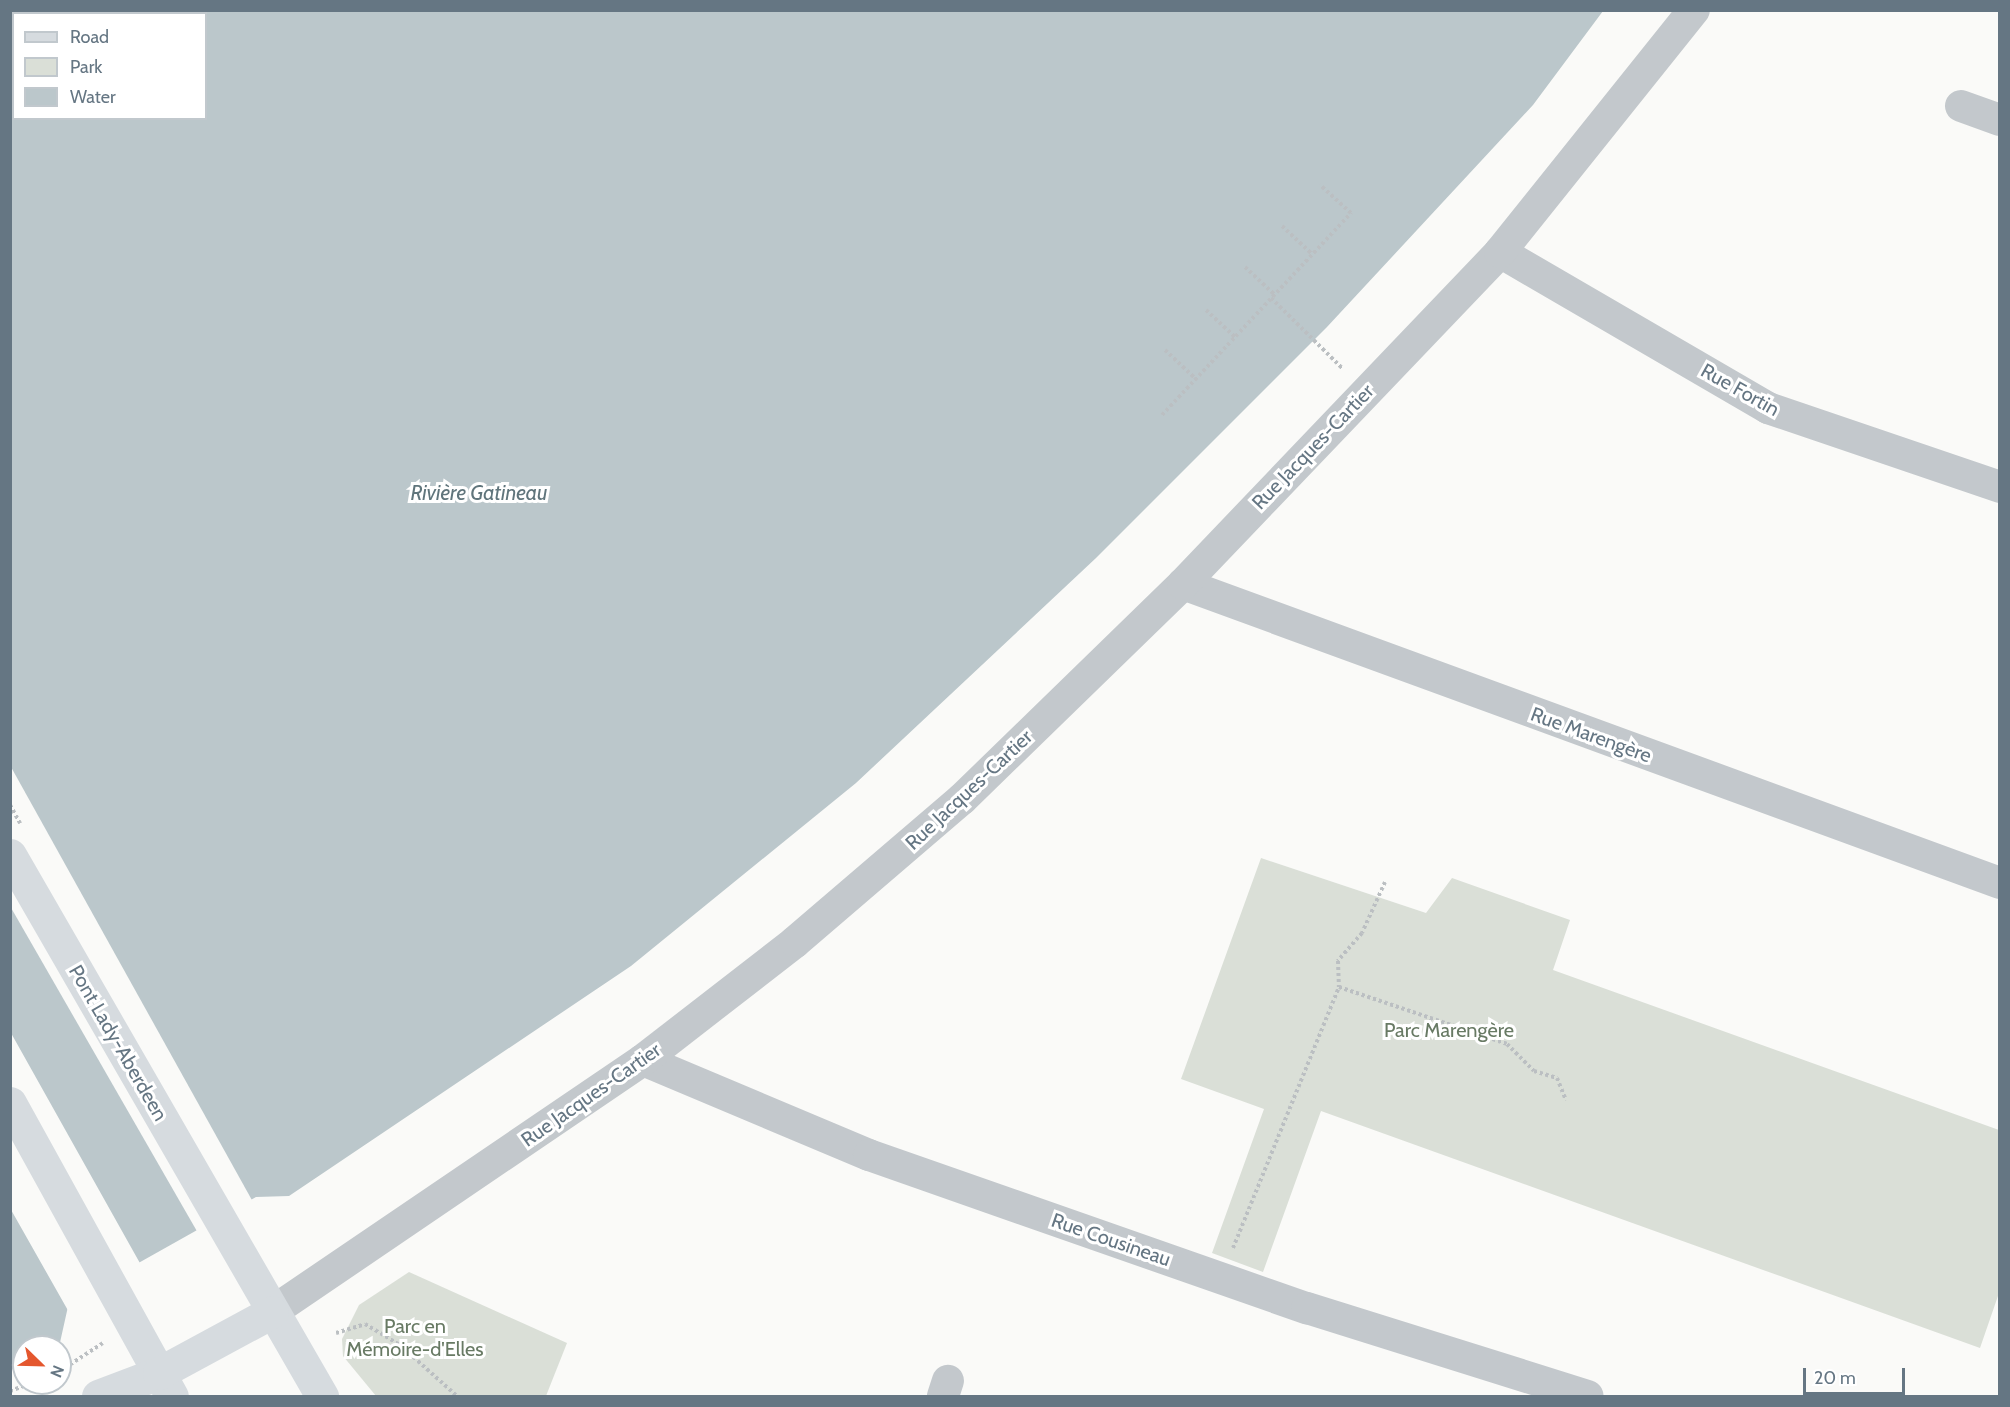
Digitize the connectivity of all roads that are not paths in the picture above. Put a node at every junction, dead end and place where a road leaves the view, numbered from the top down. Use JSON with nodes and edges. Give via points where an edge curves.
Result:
{"nodes":[{"id":1,"x":1694,"y":10,"type":"edge"},
{"id":2,"x":1961,"y":106,"type":"dead end"},
{"id":3,"x":2000,"y":120,"type":"edge"},
{"id":4,"x":1500,"y":252,"type":"junction"},
{"id":5,"x":2000,"y":487,"type":"edge"},
{"id":6,"x":1183,"y":584,"type":"junction"},
{"id":7,"x":10,"y":855,"type":"edge"},
{"id":8,"x":2000,"y":883,"type":"edge"},
{"id":9,"x":643,"y":1060,"type":"junction"},
{"id":10,"x":10,"y":1103,"type":"edge"},
{"id":11,"x":272,"y":1312,"type":"junction"},
{"id":12,"x":166,"y":1385,"type":"edge"},
{"id":13,"x":98,"y":1396,"type":"edge"},
{"id":14,"x":322,"y":1396,"type":"edge"},
{"id":15,"x":1587,"y":1396,"type":"edge"}],
"edges":[{"from":1,"to":4,"type":"street","name":"Rue Jacques-Cartier"},
{"from":2,"to":3,"type":"street"},
{"from":4,"to":5,"type":"street","name":"Rue Fortin","via":[[1768,408]]},
{"from":4,"to":6,"type":"street","name":"Rue Jacques-Cartier"},
{"from":6,"to":8,"type":"street","name":"Rue Marengère"},
{"from":6,"to":9,"type":"street","name":"Rue Jacques-Cartier","via":[[880,872]]},
{"from":7,"to":11,"type":"main road","name":"Pont Lady-Aberdeen"},
{"from":9,"to":11,"type":"street","name":"Rue Jacques-Cartier"},
{"from":9,"to":15,"type":"street","name":"Rue Cousineau","via":[[869,1155],[1220,1278]]},
{"from":10,"to":12,"type":"main road"},
{"from":11,"to":12,"type":"main road","name":"Rue Jacques-Cartier"},
{"from":11,"to":14,"type":"main road","name":"Pont Lady-Aberdeen"},
{"from":12,"to":13,"type":"main road","name":"Rue Jacques-Cartier"}]}
